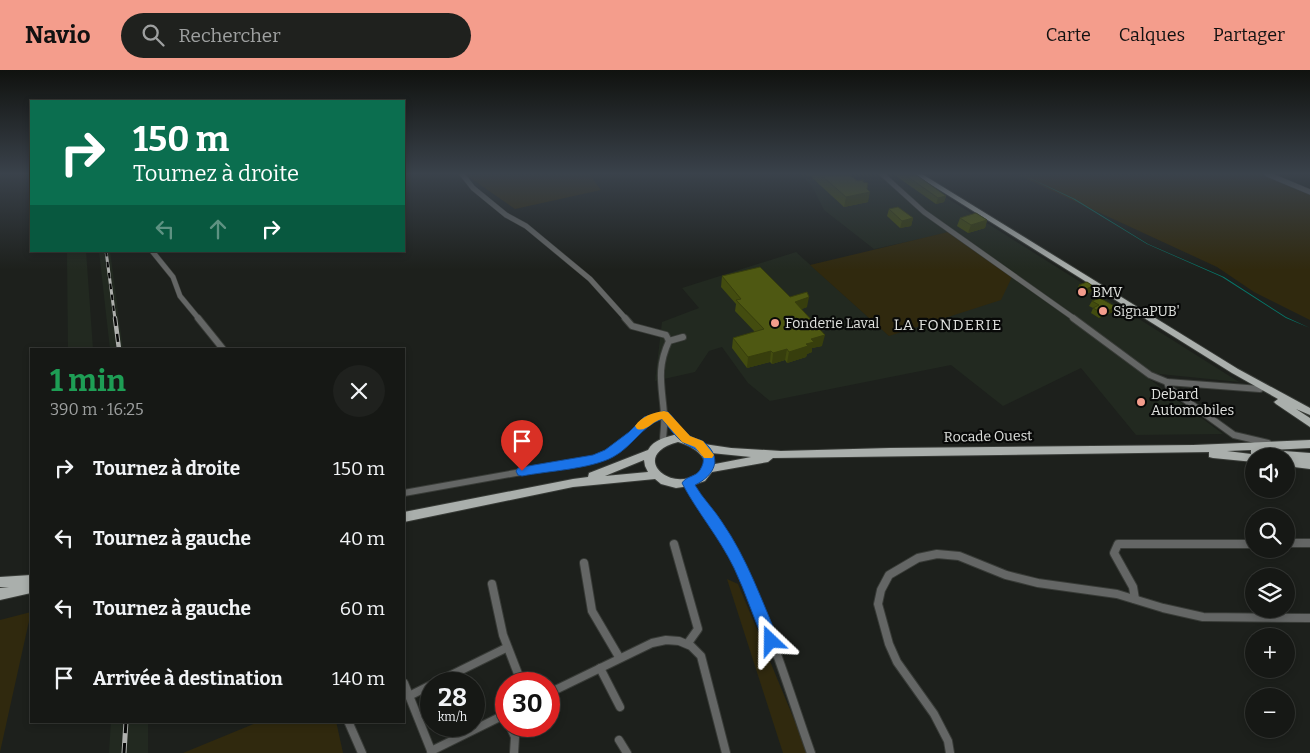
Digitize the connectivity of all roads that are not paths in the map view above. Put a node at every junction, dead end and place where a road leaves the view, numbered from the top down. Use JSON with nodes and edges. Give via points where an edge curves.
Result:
{"nodes":[{"id":1,"x":495,"y":206,"type":"edge"},
{"id":2,"x":917,"y":206,"type":"edge"},
{"id":3,"x":968,"y":206,"type":"edge"},
{"id":4,"x":153,"y":252,"type":"edge"},
{"id":5,"x":683,"y":337,"type":"dead end"},
{"id":6,"x":667,"y":338,"type":"junction"},
{"id":7,"x":222,"y":348,"type":"edge"},
{"id":8,"x":1235,"y":371,"type":"junction"},
{"id":9,"x":1167,"y":382,"type":"junction"},
{"id":10,"x":1260,"y":390,"type":"junction"},
{"id":11,"x":1310,"y":412,"type":"edge"},
{"id":12,"x":664,"y":414,"type":"junction"},
{"id":13,"x":1310,"y":423,"type":"edge"},
{"id":14,"x":686,"y":439,"type":"junction"},
{"id":15,"x":663,"y":442,"type":"junction"},
{"id":16,"x":1310,"y":444,"type":"edge"},
{"id":17,"x":1280,"y":446,"type":"junction"},
{"id":18,"x":704,"y":448,"type":"junction"},
{"id":19,"x":1178,"y":449,"type":"junction"},
{"id":20,"x":1194,"y":449,"type":"junction"},
{"id":21,"x":650,"y":452,"type":"junction"},
{"id":22,"x":781,"y":455,"type":"junction"},
{"id":23,"x":1245,"y":457,"type":"edge"},
{"id":24,"x":1310,"y":457,"type":"edge"},
{"id":25,"x":1295,"y":463,"type":"edge"},
{"id":26,"x":1310,"y":465,"type":"edge"},
{"id":27,"x":708,"y":469,"type":"junction"},
{"id":28,"x":655,"y":475,"type":"junction"},
{"id":29,"x":573,"y":483,"type":"junction"},
{"id":30,"x":688,"y":483,"type":"junction"},
{"id":31,"x":405,"y":493,"type":"edge"},
{"id":32,"x":405,"y":517,"type":"edge"},
{"id":33,"x":1310,"y":543,"type":"edge"},
{"id":34,"x":674,"y":544,"type":"dead end"},
{"id":35,"x":1245,"y":544,"type":"edge"},
{"id":36,"x":1295,"y":544,"type":"edge"},
{"id":37,"x":584,"y":563,"type":"dead end"},
{"id":38,"x":30,"y":580,"type":"edge"},
{"id":39,"x":0,"y":582,"type":"edge"},
{"id":40,"x":492,"y":584,"type":"dead end"},
{"id":41,"x":30,"y":588,"type":"edge"},
{"id":42,"x":3,"y":592,"type":"edge"},
{"id":43,"x":1135,"y":599,"type":"junction"},
{"id":44,"x":1310,"y":618,"type":"edge"},
{"id":45,"x":688,"y":643,"type":"junction"},
{"id":46,"x":506,"y":648,"type":"junction"},
{"id":47,"x":619,"y":657,"type":"junction"},
{"id":48,"x":600,"y":668,"type":"junction"},
{"id":49,"x":457,"y":672,"type":"edge"},
{"id":50,"x":517,"y":672,"type":"edge"},
{"id":51,"x":405,"y":686,"type":"edge"},
{"id":52,"x":560,"y":687,"type":"edge"},
{"id":53,"x":420,"y":690,"type":"edge"},
{"id":54,"x":409,"y":696,"type":"junction"},
{"id":55,"x":620,"y":706,"type":"dead end"},
{"id":56,"x":495,"y":720,"type":"edge"},
{"id":57,"x":349,"y":723,"type":"edge"},
{"id":58,"x":515,"y":737,"type":"edge"},
{"id":59,"x":619,"y":740,"type":"dead end"},
{"id":60,"x":431,"y":752,"type":"edge"},
{"id":61,"x":362,"y":753,"type":"edge"},
{"id":62,"x":514,"y":753,"type":"edge"},
{"id":63,"x":627,"y":753,"type":"edge"},
{"id":64,"x":726,"y":753,"type":"edge"},
{"id":65,"x":811,"y":753,"type":"edge"},
{"id":66,"x":950,"y":753,"type":"edge"}],
"edges":[{"from":1,"to":6,"type":"street","via":[[526,226],[590,279],[632,326]]},
{"from":2,"to":9,"type":"street","via":[[1150,375]]},
{"from":3,"to":8,"type":"main road"},
{"from":4,"to":7,"type":"street","via":[[173,277],[180,296]]},
{"from":5,"to":6,"type":"street"},
{"from":6,"to":12,"type":"street","via":[[659,368]]},
{"from":8,"to":10,"type":"main road"},
{"from":8,"to":11,"type":"main road"},
{"from":9,"to":10,"type":"street"},
{"from":9,"to":17,"type":"street","via":[[1169,388],[1234,435]]},
{"from":10,"to":13,"type":"main road"},
{"from":12,"to":14,"type":"street"},
{"from":12,"to":15,"type":"street"},
{"from":12,"to":31,"type":"street","via":[[648,420],[617,449],[594,459]]},
{"from":14,"to":15,"type":"main road"},
{"from":14,"to":18,"type":"main road"},
{"from":15,"to":21,"type":"main road"},
{"from":16,"to":17,"type":"main road","name":"Rocade Ouest"},
{"from":17,"to":20,"type":"main road","name":"Rocade Ouest"},
{"from":18,"to":22,"type":"main road","name":"Rocade Ouest"},
{"from":18,"to":27,"type":"main road","via":[[710,462]]},
{"from":19,"to":20,"type":"main road","name":"Rocade Ouest"},
{"from":19,"to":22,"type":"main road","name":"Rocade Ouest"},
{"from":19,"to":23,"type":"main road"},
{"from":20,"to":24,"type":"main road","name":"Rocade Ouest"},
{"from":21,"to":28,"type":"main road","via":[[648,460]]},
{"from":21,"to":29,"type":"main road"},
{"from":22,"to":27,"type":"main road","name":"Rocade Ouest"},
{"from":25,"to":26,"type":"main road"},
{"from":27,"to":30,"type":"main road","via":[[704,476]]},
{"from":28,"to":29,"type":"main road"},
{"from":28,"to":30,"type":"main road","via":[[670,483]]},
{"from":29,"to":32,"type":"main road"},
{"from":30,"to":65,"type":"street","via":[[718,526],[740,566]]},
{"from":33,"to":36,"type":"street"},
{"from":34,"to":45,"type":"street","via":[[698,629]]},
{"from":35,"to":43,"type":"street","via":[[1118,544],[1114,553],[1133,588]]},
{"from":37,"to":47,"type":"street","via":[[592,611]]},
{"from":38,"to":39,"type":"main road"},
{"from":40,"to":46,"type":"street"},
{"from":41,"to":42,"type":"main road"},
{"from":43,"to":44,"type":"street","via":[[1203,616]]},
{"from":43,"to":66,"type":"street","via":[[1038,583],[1006,575],[959,556],[937,554],[918,558],[897,568],[881,590],[878,604],[889,644],[934,714],[948,741]]},
{"from":45,"to":47,"type":"street","via":[[664,640]]},
{"from":45,"to":64,"type":"street","via":[[701,656]]},
{"from":46,"to":49,"type":"street"},
{"from":46,"to":50,"type":"street"},
{"from":47,"to":48,"type":"street"},
{"from":48,"to":52,"type":"street"},
{"from":48,"to":55,"type":"street"},
{"from":51,"to":54,"type":"street"},
{"from":53,"to":54,"type":"street"},
{"from":54,"to":60,"type":"street"},
{"from":56,"to":60,"type":"street"},
{"from":57,"to":61,"type":"street"},
{"from":58,"to":62,"type":"street"},
{"from":59,"to":63,"type":"street"}]}
